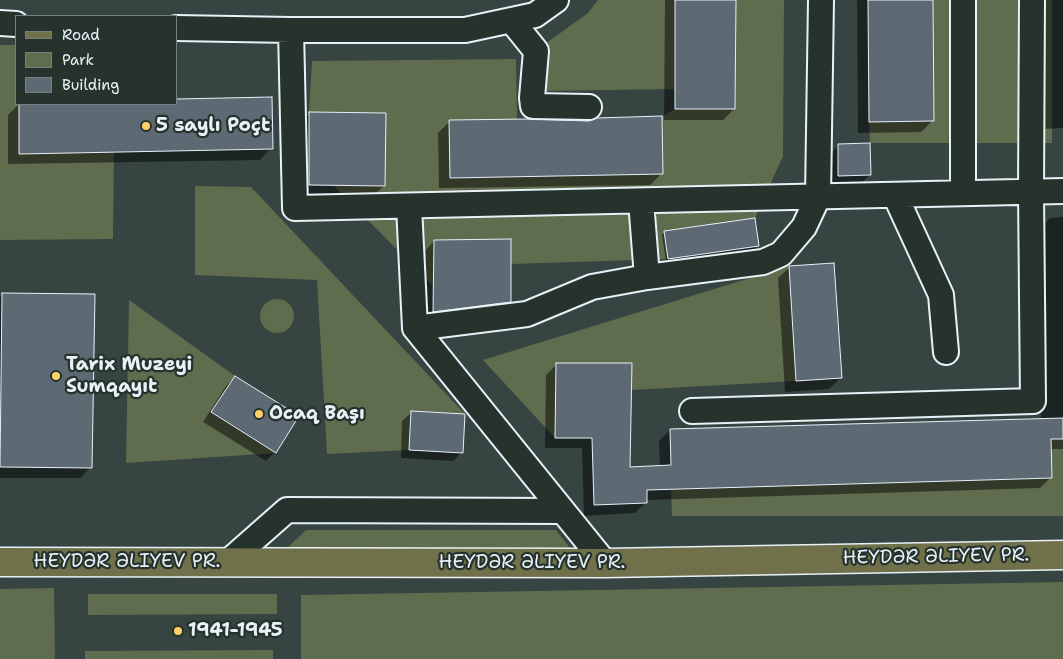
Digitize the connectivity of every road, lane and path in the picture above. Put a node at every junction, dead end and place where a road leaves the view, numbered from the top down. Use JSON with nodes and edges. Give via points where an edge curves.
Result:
{"nodes":[{"id":1,"x":556,"y":0,"type":"edge"},
{"id":2,"x":821,"y":0,"type":"edge"},
{"id":3,"x":963,"y":0,"type":"edge"},
{"id":4,"x":1032,"y":0,"type":"edge"},
{"id":5,"x":511,"y":20,"type":"junction"},
{"id":6,"x":0,"y":23,"type":"edge"},
{"id":7,"x":15,"y":24,"type":"edge"},
{"id":8,"x":178,"y":28,"type":"edge"},
{"id":9,"x":291,"y":30,"type":"junction"},
{"id":10,"x":589,"y":107,"type":"dead end"},
{"id":11,"x":1063,"y":191,"type":"edge"},
{"id":12,"x":1030,"y":192,"type":"junction"},
{"id":13,"x":963,"y":194,"type":"junction"},
{"id":14,"x":895,"y":195,"type":"junction"},
{"id":15,"x":818,"y":197,"type":"junction"},
{"id":16,"x":641,"y":201,"type":"junction"},
{"id":17,"x":409,"y":206,"type":"junction"},
{"id":18,"x":647,"y":278,"type":"junction"},
{"id":19,"x":415,"y":328,"type":"junction"},
{"id":20,"x":946,"y":352,"type":"dead end"},
{"id":21,"x":692,"y":411,"type":"dead end"},
{"id":22,"x":562,"y":510,"type":"junction"},
{"id":23,"x":1063,"y":554,"type":"edge"},
{"id":24,"x":0,"y":562,"type":"edge"},
{"id":25,"x":228,"y":562,"type":"junction"},
{"id":26,"x":605,"y":563,"type":"junction"}],
"edges":[{"from":1,"to":5,"type":"lane","via":[[536,15]]},
{"from":2,"to":15,"type":"lane"},
{"from":3,"to":13,"type":"lane"},
{"from":4,"to":12,"type":"lane"},
{"from":5,"to":9,"type":"lane","via":[[465,30]]},
{"from":5,"to":10,"type":"lane","via":[[536,51],[533,106]]},
{"from":6,"to":7,"type":"lane"},
{"from":8,"to":9,"type":"lane"},
{"from":9,"to":17,"type":"lane","via":[[295,208]]},
{"from":11,"to":12,"type":"lane"},
{"from":12,"to":13,"type":"lane"},
{"from":12,"to":21,"type":"lane","via":[[1033,401]]},
{"from":13,"to":14,"type":"lane"},
{"from":14,"to":15,"type":"lane"},
{"from":14,"to":20,"type":"lane","via":[[941,295]]},
{"from":15,"to":16,"type":"lane"},
{"from":15,"to":18,"type":"lane","via":[[804,227],[781,254],[763,262]]},
{"from":16,"to":17,"type":"lane"},
{"from":16,"to":18,"type":"lane"},
{"from":17,"to":19,"type":"lane"},
{"from":18,"to":19,"type":"lane","via":[[592,287],[527,314]]},
{"from":19,"to":22,"type":"lane"},
{"from":22,"to":25,"type":"lane","via":[[287,510]]},
{"from":22,"to":26,"type":"lane"},
{"from":23,"to":26,"type":"main road","name":"HEYDƏR ƏLIYEV PR."},
{"from":24,"to":25,"type":"main road","name":"HEYDƏR ƏLIYEV PR."},
{"from":25,"to":26,"type":"main road","name":"HEYDƏR ƏLIYEV PR."}]}
